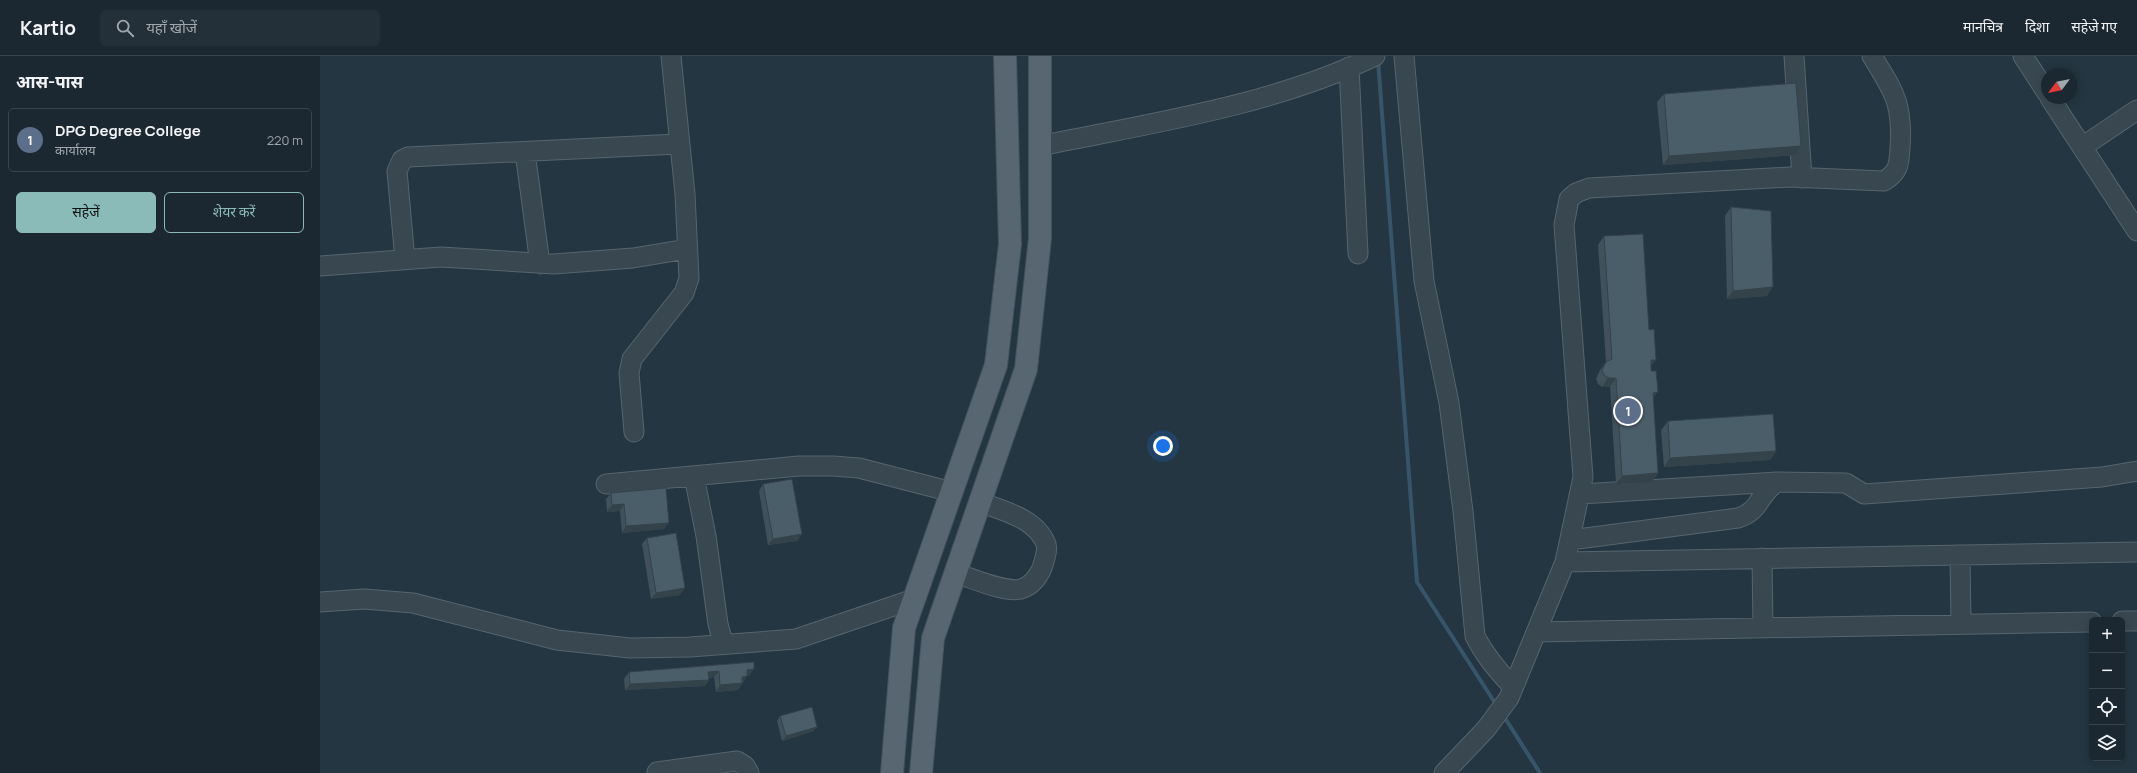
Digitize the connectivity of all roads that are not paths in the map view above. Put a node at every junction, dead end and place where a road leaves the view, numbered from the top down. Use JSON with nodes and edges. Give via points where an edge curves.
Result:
{"nodes":[{"id":1,"x":671,"y":56,"type":"edge"},
{"id":2,"x":1005,"y":56,"type":"edge"},
{"id":3,"x":1040,"y":56,"type":"edge"},
{"id":4,"x":1404,"y":56,"type":"edge"},
{"id":5,"x":1794,"y":56,"type":"edge"},
{"id":6,"x":1872,"y":56,"type":"edge"},
{"id":7,"x":2023,"y":56,"type":"edge"},
{"id":8,"x":1370,"y":58,"type":"edge"},
{"id":9,"x":1349,"y":66,"type":"junction"},
{"id":10,"x":2041,"y":84,"type":"edge"},
{"id":11,"x":2054,"y":104,"type":"edge"},
{"id":12,"x":2137,"y":110,"type":"edge"},
{"id":13,"x":678,"y":144,"type":"junction"},
{"id":14,"x":1040,"y":146,"type":"junction"},
{"id":15,"x":2082,"y":147,"type":"junction"},
{"id":16,"x":525,"y":152,"type":"junction"},
{"id":17,"x":1802,"y":178,"type":"junction"},
{"id":18,"x":2137,"y":231,"type":"edge"},
{"id":19,"x":687,"y":249,"type":"junction"},
{"id":20,"x":1358,"y":254,"type":"dead end"},
{"id":21,"x":405,"y":260,"type":"junction"},
{"id":22,"x":540,"y":264,"type":"junction"},
{"id":23,"x":320,"y":266,"type":"edge"},
{"id":24,"x":634,"y":432,"type":"dead end"},
{"id":25,"x":966,"y":451,"type":"junction"},
{"id":26,"x":995,"y":459,"type":"junction"},
{"id":27,"x":2137,"y":472,"type":"edge"},
{"id":28,"x":694,"y":476,"type":"junction"},
{"id":29,"x":1777,"y":482,"type":"junction"},
{"id":30,"x":606,"y":484,"type":"dead end"},
{"id":31,"x":952,"y":492,"type":"junction"},
{"id":32,"x":1581,"y":494,"type":"junction"},
{"id":33,"x":980,"y":502,"type":"junction"},
{"id":34,"x":1568,"y":551,"type":"junction"},
{"id":35,"x":2137,"y":552,"type":"edge"},
{"id":36,"x":1960,"y":555,"type":"junction"},
{"id":37,"x":1762,"y":558,"type":"junction"},
{"id":38,"x":955,"y":573,"type":"junction"},
{"id":39,"x":914,"y":599,"type":"junction"},
{"id":40,"x":320,"y":602,"type":"edge"},
{"id":41,"x":2125,"y":621,"type":"edge"},
{"id":42,"x":2137,"y":621,"type":"edge"},
{"id":43,"x":2089,"y":622,"type":"edge"},
{"id":44,"x":1961,"y":624,"type":"junction"},
{"id":45,"x":1763,"y":628,"type":"junction"},
{"id":46,"x":1536,"y":632,"type":"junction"},
{"id":47,"x":723,"y":643,"type":"junction"},
{"id":48,"x":1511,"y":693,"type":"junction"},
{"id":49,"x":656,"y":772,"type":"edge"},
{"id":50,"x":749,"y":773,"type":"edge"},
{"id":51,"x":892,"y":773,"type":"edge"},
{"id":52,"x":921,"y":773,"type":"edge"},
{"id":53,"x":1444,"y":773,"type":"edge"}],
"edges":[{"from":1,"to":13,"type":"street"},
{"from":2,"to":25,"type":"main road","via":[[1010,244],[996,365]]},
{"from":3,"to":14,"type":"main road"},
{"from":4,"to":48,"type":"street","via":[[1424,281],[1449,403],[1475,636]]},
{"from":5,"to":17,"type":"street"},
{"from":6,"to":17,"type":"street","via":[[1892,90],[1902,122],[1899,166],[1896,173],[1884,181]]},
{"from":7,"to":10,"type":"street"},
{"from":8,"to":9,"type":"street"},
{"from":9,"to":14,"type":"street","via":[[1254,99]]},
{"from":9,"to":20,"type":"street"},
{"from":11,"to":15,"type":"street"},
{"from":12,"to":15,"type":"street"},
{"from":13,"to":16,"type":"street"},
{"from":13,"to":19,"type":"street","via":[[685,194]]},
{"from":14,"to":26,"type":"main road","via":[[1040,238],[1026,369]]},
{"from":15,"to":18,"type":"street"},
{"from":16,"to":21,"type":"street","via":[[408,157],[402,160],[397,171]]},
{"from":16,"to":22,"type":"street"},
{"from":17,"to":32,"type":"street","via":[[1589,188],[1568,199],[1564,225],[1583,477]]},
{"from":19,"to":22,"type":"street","via":[[633,258]]},
{"from":19,"to":24,"type":"street","via":[[689,278],[684,293],[632,360],[629,373]]},
{"from":21,"to":22,"type":"street","via":[[441,257],[483,258]]},
{"from":21,"to":23,"type":"street"},
{"from":25,"to":26,"type":"main road"},
{"from":25,"to":31,"type":"main road"},
{"from":26,"to":33,"type":"main road"},
{"from":27,"to":29,"type":"street","via":[[2102,477],[1864,494],[1846,483]]},
{"from":28,"to":30,"type":"street"},
{"from":28,"to":31,"type":"street","via":[[799,466],[832,466],[859,468]]},
{"from":28,"to":47,"type":"street"},
{"from":29,"to":32,"type":"street"},
{"from":29,"to":34,"type":"street","via":[[1768,488],[1753,512],[1738,518]]},
{"from":31,"to":39,"type":"main road"},
{"from":32,"to":34,"type":"street"},
{"from":33,"to":38,"type":"main road"},
{"from":33,"to":38,"type":"street","via":[[1025,520],[1036,529],[1046,545],[1046,556],[1039,574],[1021,589],[1005,588]]},
{"from":34,"to":37,"type":"street"},
{"from":34,"to":46,"type":"street"},
{"from":35,"to":36,"type":"street"},
{"from":36,"to":37,"type":"street"},
{"from":36,"to":44,"type":"street"},
{"from":37,"to":45,"type":"street"},
{"from":38,"to":52,"type":"main road","via":[[933,638]]},
{"from":39,"to":47,"type":"street","via":[[809,636]]},
{"from":39,"to":51,"type":"main road","via":[[904,628]]},
{"from":40,"to":47,"type":"street","via":[[364,598],[413,603],[557,640],[630,648],[690,647]]},
{"from":41,"to":42,"type":"street"},
{"from":43,"to":44,"type":"street"},
{"from":44,"to":45,"type":"street"},
{"from":45,"to":46,"type":"street"},
{"from":46,"to":48,"type":"street"},
{"from":48,"to":53,"type":"street","via":[[1486,729]]},
{"from":49,"to":50,"type":"street","via":[[737,761],[745,766]]}]}
